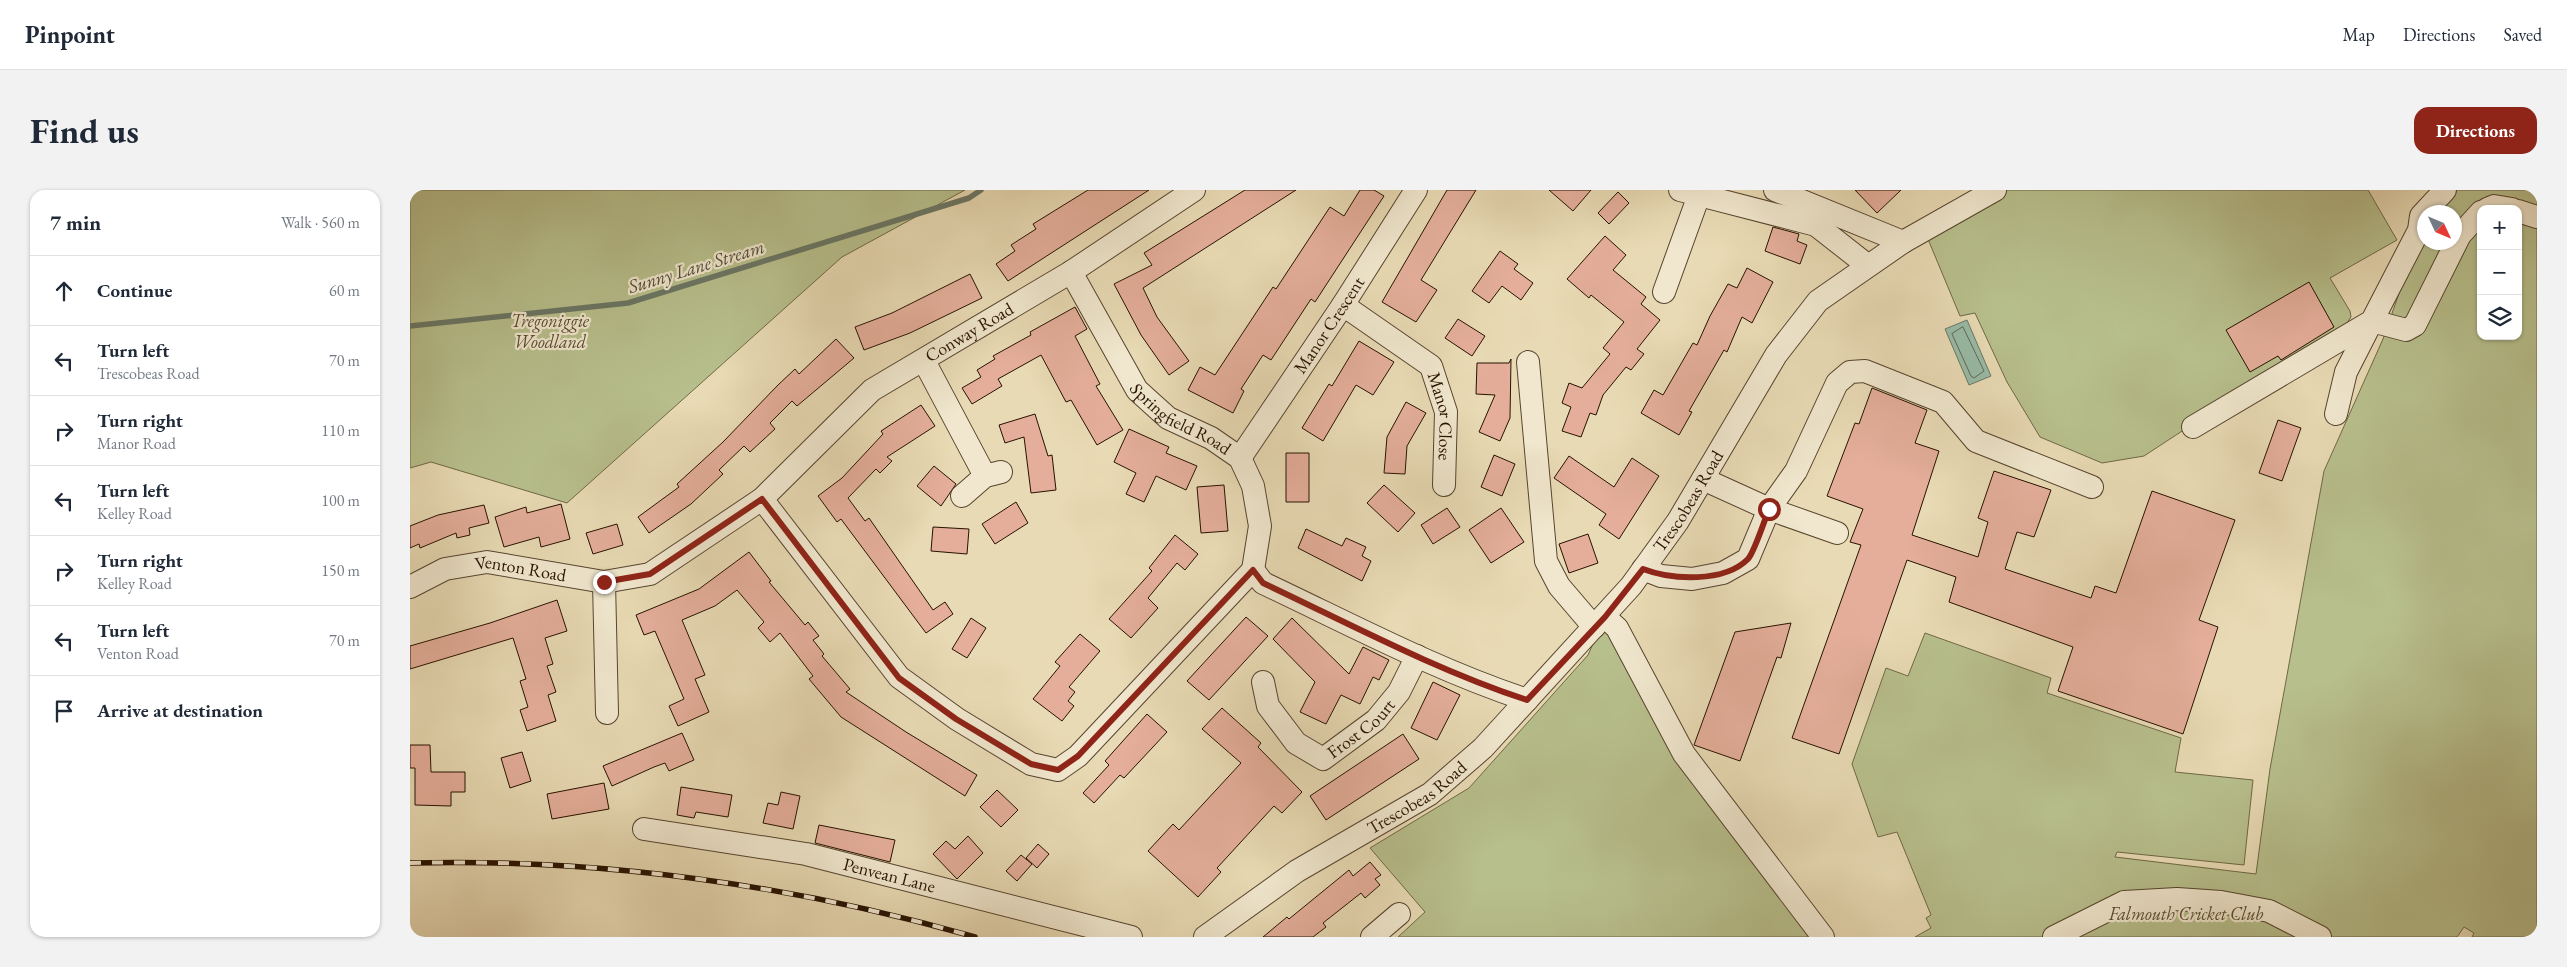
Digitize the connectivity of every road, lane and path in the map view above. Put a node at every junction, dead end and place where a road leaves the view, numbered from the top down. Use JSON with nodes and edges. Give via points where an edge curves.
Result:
{"nodes":[{"id":1,"x":1194,"y":190,"type":"edge"},
{"id":2,"x":1416,"y":190,"type":"edge"},
{"id":3,"x":1775,"y":190,"type":"edge"},
{"id":4,"x":1995,"y":190,"type":"edge"},
{"id":5,"x":2445,"y":190,"type":"edge"},
{"id":6,"x":1690,"y":192,"type":"edge"},
{"id":7,"x":2522,"y":212,"type":"edge"},
{"id":8,"x":2477,"y":216,"type":"edge"},
{"id":9,"x":2537,"y":217,"type":"edge"},
{"id":10,"x":1903,"y":242,"type":"junction"},
{"id":11,"x":1867,"y":265,"type":"junction"},
{"id":12,"x":1071,"y":272,"type":"junction"},
{"id":13,"x":1664,"y":292,"type":"dead end"},
{"id":14,"x":1343,"y":305,"type":"junction"},
{"id":15,"x":2372,"y":321,"type":"junction"},
{"id":16,"x":924,"y":361,"type":"junction"},
{"id":17,"x":1528,"y":362,"type":"dead end"},
{"id":18,"x":2336,"y":414,"type":"dead end"},
{"id":19,"x":2193,"y":427,"type":"dead end"},
{"id":20,"x":1240,"y":458,"type":"junction"},
{"id":21,"x":1703,"y":479,"type":"junction"},
{"id":22,"x":1444,"y":485,"type":"dead end"},
{"id":23,"x":2092,"y":487,"type":"dead end"},
{"id":24,"x":962,"y":496,"type":"dead end"},
{"id":25,"x":762,"y":499,"type":"junction"},
{"id":26,"x":1769,"y":509,"type":"junction"},
{"id":27,"x":1837,"y":533,"type":"dead end"},
{"id":28,"x":1643,"y":569,"type":"junction"},
{"id":29,"x":1253,"y":570,"type":"junction"},
{"id":30,"x":604,"y":582,"type":"junction"},
{"id":31,"x":410,"y":587,"type":"edge"},
{"id":32,"x":1600,"y":622,"type":"junction"},
{"id":33,"x":1417,"y":656,"type":"junction"},
{"id":34,"x":1263,"y":682,"type":"dead end"},
{"id":35,"x":1527,"y":700,"type":"junction"},
{"id":36,"x":607,"y":713,"type":"dead end"},
{"id":37,"x":644,"y":829,"type":"dead end"},
{"id":38,"x":1399,"y":914,"type":"dead end"},
{"id":39,"x":1214,"y":934,"type":"edge"},
{"id":40,"x":1131,"y":937,"type":"edge"},
{"id":41,"x":1372,"y":937,"type":"edge"},
{"id":42,"x":1822,"y":937,"type":"edge"},
{"id":43,"x":2054,"y":937,"type":"edge"},
{"id":44,"x":2320,"y":937,"type":"edge"}],
"edges":[{"from":1,"to":12,"type":"street","name":"Conway Road"},
{"from":2,"to":14,"type":"street","name":"Manor Crescent"},
{"from":3,"to":10,"type":"street"},
{"from":4,"to":10,"type":"street","name":"Trescobeas Road"},
{"from":5,"to":15,"type":"street","via":[[2420,216],[2420,230]]},
{"from":6,"to":11,"type":"street","via":[[1816,225]]},
{"from":6,"to":13,"type":"street"},
{"from":7,"to":9,"type":"street"},
{"from":8,"to":15,"type":"street","via":[[2460,235],[2415,325],[2406,330]]},
{"from":10,"to":11,"type":"street","name":"Trescobeas Road"},
{"from":11,"to":21,"type":"street","name":"Trescobeas Road","via":[[1818,301],[1776,355]]},
{"from":12,"to":16,"type":"street","name":"Conway Road"},
{"from":12,"to":20,"type":"street","name":"Springfield Road","via":[[1137,390],[1168,418],[1211,438]]},
{"from":14,"to":20,"type":"street","name":"Manor Crescent"},
{"from":14,"to":22,"type":"street","name":"Manor Close","via":[[1431,366],[1446,412]]},
{"from":15,"to":18,"type":"street","via":[[2346,372]]},
{"from":15,"to":19,"type":"street"},
{"from":16,"to":24,"type":"street","via":[[993,474]]},
{"from":16,"to":25,"type":"street","name":"Conway Road","via":[[872,390]]},
{"from":17,"to":32,"type":"street","via":[[1546,561],[1559,586]]},
{"from":20,"to":29,"type":"street","name":"Springfield Road","via":[[1254,486],[1260,526]]},
{"from":21,"to":26,"type":"street"},
{"from":21,"to":28,"type":"street","name":"Trescobeas Road"},
{"from":23,"to":26,"type":"street","via":[[1976,441],[1943,402],[1865,371],[1850,372],[1837,383],[1796,471]]},
{"from":25,"to":29,"type":"street","via":[[899,678],[956,719],[1031,764],[1058,770],[1078,756]]},
{"from":25,"to":30,"type":"street","name":"Venton Road","via":[[650,574]]},
{"from":26,"to":27,"type":"street"},
{"from":26,"to":28,"type":"street","via":[[1748,559],[1724,573],[1692,579],[1661,576]]},
{"from":28,"to":32,"type":"street","name":"Trescobeas Road"},
{"from":29,"to":33,"type":"street","via":[[1263,583]]},
{"from":30,"to":31,"type":"street","name":"Venton Road","via":[[487,562],[445,569]]},
{"from":30,"to":36,"type":"street"},
{"from":32,"to":35,"type":"street","name":"Trescobeas Road"},
{"from":32,"to":42,"type":"street","via":[[1617,628],[1684,754]]},
{"from":33,"to":34,"type":"street","name":"Frost Court","via":[[1399,692],[1376,720],[1323,760],[1296,743],[1268,706]]},
{"from":33,"to":35,"type":"street"},
{"from":35,"to":39,"type":"street","name":"Trescobeas Road","via":[[1483,748],[1430,794],[1297,871]]},
{"from":37,"to":40,"type":"street","name":"Penvean Lane","via":[[806,854]]},
{"from":38,"to":41,"type":"street"},
{"from":43,"to":44,"type":"street","via":[[2124,902],[2177,899],[2221,902],[2269,911]]}]}
